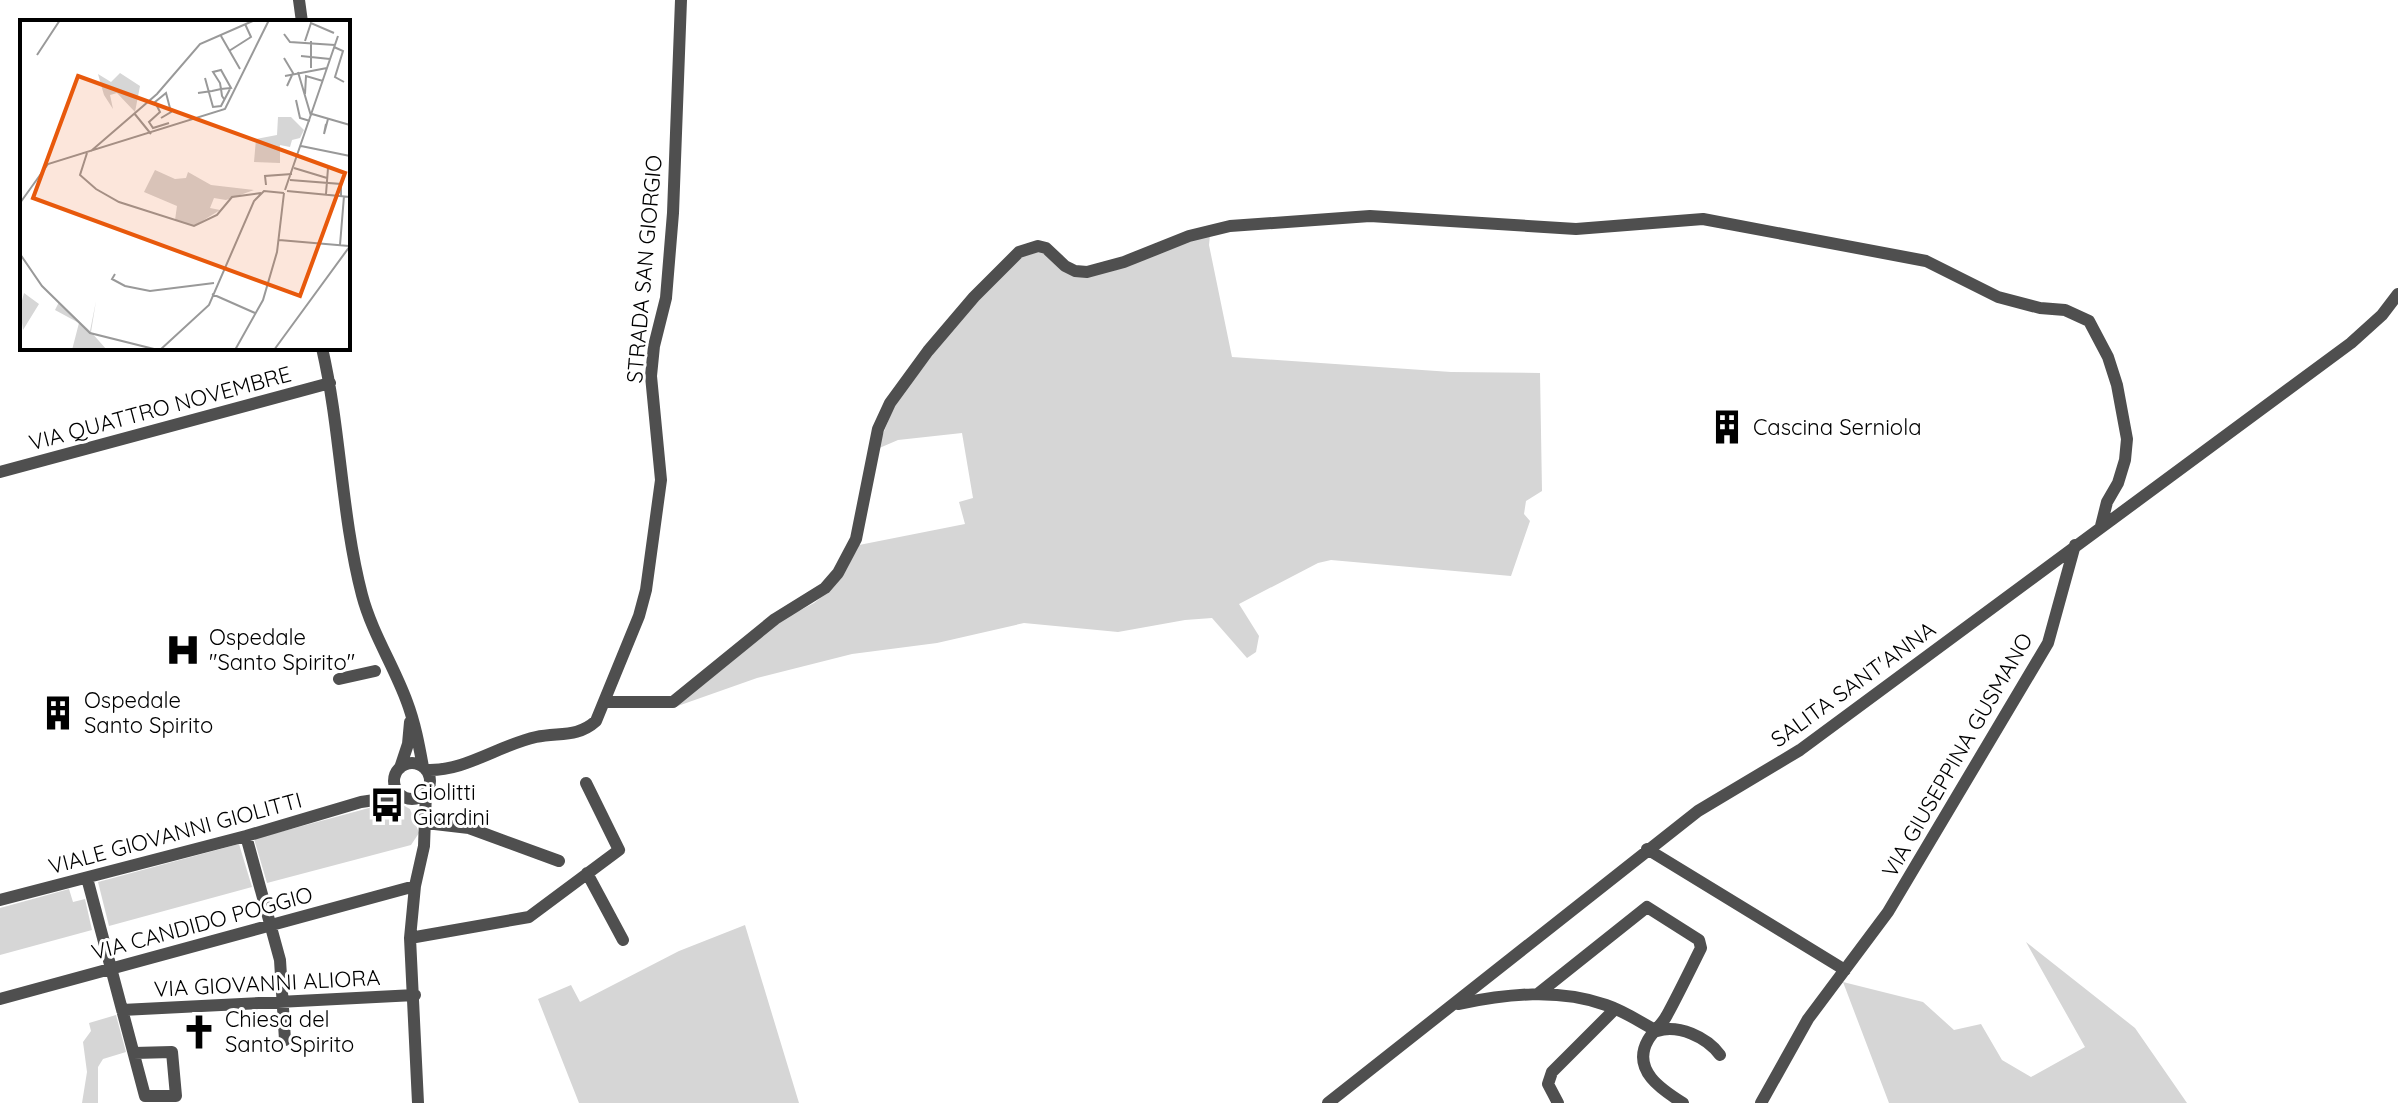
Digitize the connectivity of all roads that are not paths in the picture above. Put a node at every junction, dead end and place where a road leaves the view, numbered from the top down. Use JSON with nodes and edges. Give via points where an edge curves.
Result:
{"nodes":[{"id":1,"x":299,"y":0,"type":"edge"},
{"id":2,"x":681,"y":0,"type":"edge"},
{"id":3,"x":302,"y":20,"type":"edge"},
{"id":4,"x":2398,"y":294,"type":"edge"},
{"id":5,"x":322,"y":350,"type":"edge"},
{"id":6,"x":330,"y":383,"type":"junction"},
{"id":7,"x":0,"y":472,"type":"edge"},
{"id":8,"x":2101,"y":526,"type":"junction"},
{"id":9,"x":2075,"y":545,"type":"junction"},
{"id":10,"x":375,"y":671,"type":"dead end"},
{"id":11,"x":339,"y":679,"type":"dead end"},
{"id":12,"x":604,"y":702,"type":"junction"},
{"id":13,"x":411,"y":715,"type":"junction"},
{"id":14,"x":459,"y":766,"type":"junction"},
{"id":15,"x":424,"y":769,"type":"junction"},
{"id":16,"x":397,"y":774,"type":"junction"},
{"id":17,"x":586,"y":783,"type":"dead end"},
{"id":18,"x":427,"y":790,"type":"junction"},
{"id":19,"x":405,"y":797,"type":"junction"},
{"id":20,"x":361,"y":802,"type":"junction"},
{"id":21,"x":426,"y":823,"type":"junction"},
{"id":22,"x":246,"y":836,"type":"junction"},
{"id":23,"x":1647,"y":849,"type":"junction"},
{"id":24,"x":559,"y":861,"type":"dead end"},
{"id":25,"x":587,"y":873,"type":"junction"},
{"id":26,"x":87,"y":878,"type":"junction"},
{"id":27,"x":415,"y":886,"type":"junction"},
{"id":28,"x":0,"y":900,"type":"edge"},
{"id":29,"x":270,"y":925,"type":"junction"},
{"id":30,"x":410,"y":938,"type":"junction"},
{"id":31,"x":623,"y":940,"type":"dead end"},
{"id":32,"x":111,"y":969,"type":"junction"},
{"id":33,"x":1845,"y":970,"type":"junction"},
{"id":34,"x":1539,"y":993,"type":"junction"},
{"id":35,"x":415,"y":995,"type":"junction"},
{"id":36,"x":0,"y":999,"type":"edge"},
{"id":37,"x":284,"y":1002,"type":"junction"},
{"id":38,"x":1455,"y":1004,"type":"junction"},
{"id":39,"x":1615,"y":1009,"type":"junction"},
{"id":40,"x":122,"y":1010,"type":"junction"},
{"id":41,"x":1657,"y":1031,"type":"junction"},
{"id":42,"x":285,"y":1040,"type":"dead end"},
{"id":43,"x":134,"y":1053,"type":"junction"},
{"id":44,"x":1720,"y":1055,"type":"dead end"},
{"id":45,"x":418,"y":1103,"type":"edge"},
{"id":46,"x":1328,"y":1103,"type":"edge"},
{"id":47,"x":1558,"y":1103,"type":"edge"},
{"id":48,"x":1683,"y":1103,"type":"edge"},
{"id":49,"x":1761,"y":1103,"type":"edge"}],
"edges":[{"from":1,"to":3,"type":"street"},
{"from":2,"to":12,"type":"street","name":"STRADA SAN GIORGIO","via":[[673,213],[666,298],[651,376],[661,480],[646,590]]},
{"from":4,"to":8,"type":"street","name":"SALITA SANT'ANNA","via":[[2351,343]]},
{"from":5,"to":6,"type":"street"},
{"from":6,"to":7,"type":"street","name":"VIA QUATTRO NOVEMBRE"},
{"from":6,"to":13,"type":"street","via":[[353,562],[374,629]]},
{"from":8,"to":9,"type":"street","name":"SALITA SANT'ANNA"},
{"from":8,"to":12,"type":"street","via":[[2125,460],[2127,439],[2108,357],[2089,321],[2077,313],[1998,297],[1926,261],[1703,219],[1576,229],[1370,216],[1230,226],[1087,272],[1065,266],[1038,246],[1019,252],[974,297],[890,403],[878,429],[856,539],[825,588],[775,619],[673,702]]},
{"from":9,"to":23,"type":"street","name":"SALITA SANT'ANNA","via":[[1800,750],[1717,797]]},
{"from":9,"to":33,"type":"street","name":"VIA GIUSEPPINA GUSMANO","via":[[2048,643],[1888,912]]},
{"from":10,"to":11,"type":"street"},
{"from":12,"to":14,"type":"street","name":"STRADA SAN GIORGIO","via":[[596,721],[580,732],[534,738]]},
{"from":13,"to":15,"type":"street"},
{"from":13,"to":16,"type":"street"},
{"from":14,"to":15,"type":"street","name":"STRADA SAN GIORGIO"},
{"from":14,"to":18,"type":"street","name":"STRADA SAN GIORGIO"},
{"from":15,"to":16,"type":"street","via":[[412,764]]},
{"from":15,"to":18,"type":"street"},
{"from":16,"to":19,"type":"street","via":[[397,791]]},
{"from":16,"to":20,"type":"street","name":"VIALE GIOVANNI GIOLITTI"},
{"from":17,"to":25,"type":"street","via":[[619,850]]},
{"from":18,"to":19,"type":"street","via":[[415,799]]},
{"from":18,"to":21,"type":"street"},
{"from":19,"to":20,"type":"street","name":"VIALE GIOVANNI GIOLITTI"},
{"from":19,"to":21,"type":"street"},
{"from":20,"to":22,"type":"street","name":"VIALE GIOVANNI GIOLITTI"},
{"from":21,"to":24,"type":"street","via":[[469,828]]},
{"from":21,"to":27,"type":"street"},
{"from":22,"to":26,"type":"street","name":"VIALE GIOVANNI GIOLITTI"},
{"from":22,"to":29,"type":"street"},
{"from":23,"to":33,"type":"street"},
{"from":23,"to":38,"type":"street","name":"SALITA SANT'ANNA"},
{"from":25,"to":30,"type":"street","via":[[529,917]]},
{"from":25,"to":31,"type":"street"},
{"from":26,"to":28,"type":"street","name":"VIALE GIOVANNI GIOLITTI"},
{"from":26,"to":32,"type":"street"},
{"from":27,"to":29,"type":"street","name":"VIA CANDIDO POGGIO"},
{"from":27,"to":30,"type":"street"},
{"from":29,"to":32,"type":"street","name":"VIA CANDIDO POGGIO"},
{"from":29,"to":37,"type":"street"},
{"from":30,"to":35,"type":"street"},
{"from":32,"to":36,"type":"street","name":"VIA CANDIDO POGGIO"},
{"from":32,"to":40,"type":"street"},
{"from":33,"to":49,"type":"street","name":"VIA GIUSEPPINA GUSMANO","via":[[1808,1019]]},
{"from":34,"to":38,"type":"street"},
{"from":34,"to":39,"type":"street"},
{"from":34,"to":41,"type":"street","via":[[1647,907],[1699,940],[1701,948]]},
{"from":35,"to":37,"type":"street","name":"VIA GIOVANNI ALIORA"},
{"from":35,"to":45,"type":"street"},
{"from":37,"to":40,"type":"street","name":"VIA GIOVANNI ALIORA"},
{"from":37,"to":42,"type":"street"},
{"from":38,"to":46,"type":"street","name":"SALITA SANT'ANNA"},
{"from":39,"to":41,"type":"street"},
{"from":39,"to":47,"type":"street","via":[[1552,1072],[1548,1084]]},
{"from":40,"to":43,"type":"street"},
{"from":41,"to":44,"type":"street","via":[[1679,1029],[1713,1045]]},
{"from":41,"to":48,"type":"street","via":[[1644,1053],[1649,1076]]},
{"from":43,"to":43,"type":"street","via":[[172,1052],[176,1096],[145,1096]]}]}
